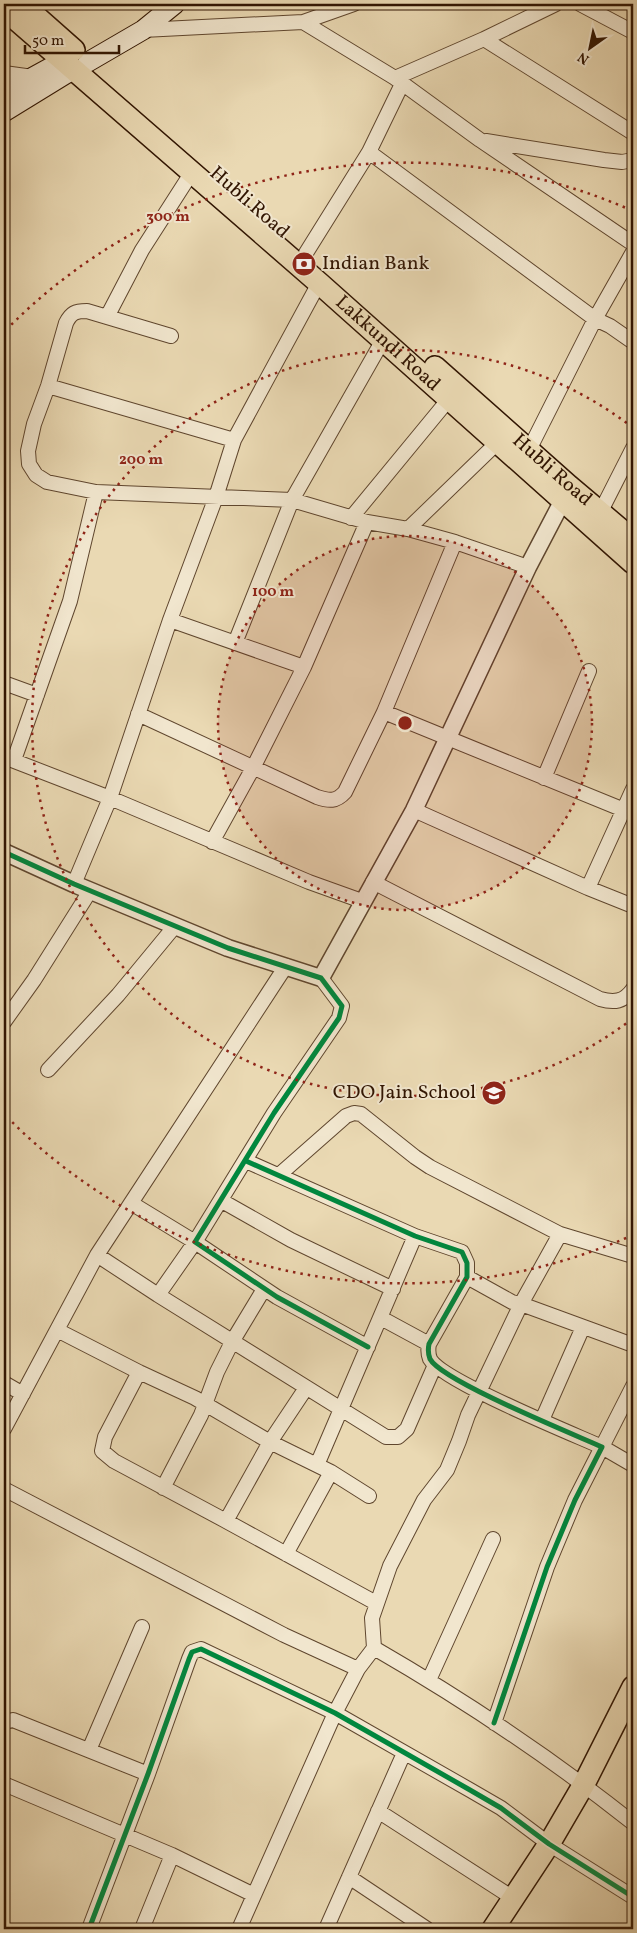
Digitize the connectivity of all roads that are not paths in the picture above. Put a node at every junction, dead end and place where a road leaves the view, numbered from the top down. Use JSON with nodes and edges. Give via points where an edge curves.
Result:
{"nodes":[{"id":1,"x":22,"y":4,"type":"edge"},
{"id":2,"x":155,"y":4,"type":"edge"},
{"id":3,"x":175,"y":4,"type":"edge"},
{"id":4,"x":354,"y":4,"type":"edge"},
{"id":5,"x":556,"y":4,"type":"edge"},
{"id":6,"x":580,"y":4,"type":"edge"},
{"id":7,"x":4,"y":9,"type":"edge"},
{"id":8,"x":304,"y":22,"type":"junction"},
{"id":9,"x":143,"y":30,"type":"junction"},
{"id":10,"x":633,"y":32,"type":"edge"},
{"id":11,"x":484,"y":39,"type":"junction"},
{"id":12,"x":76,"y":61,"type":"junction"},
{"id":13,"x":4,"y":74,"type":"edge"},
{"id":14,"x":33,"y":76,"type":"junction"},
{"id":15,"x":398,"y":81,"type":"junction"},
{"id":16,"x":4,"y":96,"type":"edge"},
{"id":17,"x":4,"y":112,"type":"edge"},
{"id":18,"x":633,"y":133,"type":"edge"},
{"id":19,"x":480,"y":140,"type":"junction"},
{"id":20,"x":369,"y":152,"type":"junction"},
{"id":21,"x":633,"y":160,"type":"edge"},
{"id":22,"x":192,"y":172,"type":"junction"},
{"id":23,"x":633,"y":244,"type":"edge"},
{"id":24,"x":633,"y":252,"type":"edge"},
{"id":25,"x":306,"y":253,"type":"junction"},
{"id":26,"x":318,"y":283,"type":"junction"},
{"id":27,"x":107,"y":317,"type":"junction"},
{"id":28,"x":595,"y":319,"type":"junction"},
{"id":29,"x":171,"y":336,"type":"dead end"},
{"id":30,"x":383,"y":340,"type":"junction"},
{"id":31,"x":633,"y":342,"type":"edge"},
{"id":32,"x":48,"y":386,"type":"junction"},
{"id":33,"x":449,"y":399,"type":"junction"},
{"id":34,"x":234,"y":440,"type":"junction"},
{"id":35,"x":498,"y":442,"type":"junction"},
{"id":36,"x":633,"y":448,"type":"edge"},
{"id":37,"x":529,"y":450,"type":"junction"},
{"id":38,"x":96,"y":492,"type":"junction"},
{"id":39,"x":216,"y":497,"type":"junction"},
{"id":40,"x":292,"y":500,"type":"junction"},
{"id":41,"x":563,"y":500,"type":"junction"},
{"id":42,"x":601,"y":511,"type":"junction"},
{"id":43,"x":352,"y":518,"type":"junction"},
{"id":44,"x":367,"y":522,"type":"junction"},
{"id":45,"x":408,"y":529,"type":"junction"},
{"id":46,"x":633,"y":540,"type":"edge"},
{"id":47,"x":455,"y":542,"type":"junction"},
{"id":48,"x":633,"y":563,"type":"edge"},
{"id":49,"x":528,"y":567,"type":"junction"},
{"id":50,"x":170,"y":620,"type":"junction"},
{"id":51,"x":235,"y":643,"type":"junction"},
{"id":52,"x":304,"y":667,"type":"junction"},
{"id":53,"x":589,"y":671,"type":"dead end"},
{"id":54,"x":4,"y":683,"type":"edge"},
{"id":55,"x":37,"y":695,"type":"junction"},
{"id":56,"x":384,"y":712,"type":"junction"},
{"id":57,"x":138,"y":714,"type":"junction"},
{"id":58,"x":448,"y":739,"type":"junction"},
{"id":59,"x":9,"y":759,"type":"edge"},
{"id":60,"x":253,"y":768,"type":"junction"},
{"id":61,"x":544,"y":778,"type":"junction"},
{"id":62,"x":633,"y":789,"type":"edge"},
{"id":63,"x":110,"y":798,"type":"junction"},
{"id":64,"x":414,"y":810,"type":"junction"},
{"id":65,"x":624,"y":810,"type":"junction"},
{"id":66,"x":212,"y":842,"type":"junction"},
{"id":67,"x":4,"y":852,"type":"edge"},
{"id":68,"x":373,"y":882,"type":"junction"},
{"id":69,"x":74,"y":884,"type":"junction"},
{"id":70,"x":588,"y":888,"type":"junction"},
{"id":71,"x":90,"y":890,"type":"junction"},
{"id":72,"x":362,"y":901,"type":"junction"},
{"id":73,"x":633,"y":906,"type":"edge"},
{"id":74,"x":175,"y":926,"type":"junction"},
{"id":75,"x":286,"y":966,"type":"junction"},
{"id":76,"x":321,"y":978,"type":"junction"},
{"id":77,"x":633,"y":989,"type":"edge"},
{"id":78,"x":4,"y":1022,"type":"edge"},
{"id":79,"x":48,"y":1070,"type":"dead end"},
{"id":80,"x":246,"y":1161,"type":"junction"},
{"id":81,"x":279,"y":1175,"type":"junction"},
{"id":82,"x":222,"y":1201,"type":"junction"},
{"id":83,"x":131,"y":1203,"type":"junction"},
{"id":84,"x":560,"y":1234,"type":"junction"},
{"id":85,"x":415,"y":1236,"type":"junction"},
{"id":86,"x":195,"y":1242,"type":"junction"},
{"id":87,"x":97,"y":1255,"type":"junction"},
{"id":88,"x":633,"y":1256,"type":"edge"},
{"id":89,"x":467,"y":1277,"type":"junction"},
{"id":90,"x":264,"y":1289,"type":"junction"},
{"id":91,"x":393,"y":1289,"type":"junction"},
{"id":92,"x":158,"y":1295,"type":"junction"},
{"id":93,"x":521,"y":1304,"type":"junction"},
{"id":94,"x":381,"y":1318,"type":"junction"},
{"id":95,"x":583,"y":1327,"type":"junction"},
{"id":96,"x":57,"y":1330,"type":"junction"},
{"id":97,"x":232,"y":1342,"type":"junction"},
{"id":98,"x":429,"y":1344,"type":"junction"},
{"id":99,"x":633,"y":1345,"type":"edge"},
{"id":100,"x":368,"y":1347,"type":"junction"},
{"id":101,"x":435,"y":1365,"type":"junction"},
{"id":102,"x":139,"y":1372,"type":"junction"},
{"id":103,"x":4,"y":1383,"type":"edge"},
{"id":104,"x":633,"y":1386,"type":"edge"},
{"id":105,"x":306,"y":1388,"type":"junction"},
{"id":106,"x":479,"y":1392,"type":"junction"},
{"id":107,"x":23,"y":1394,"type":"junction"},
{"id":108,"x":205,"y":1404,"type":"junction"},
{"id":109,"x":341,"y":1409,"type":"junction"},
{"id":110,"x":542,"y":1420,"type":"junction"},
{"id":111,"x":4,"y":1429,"type":"edge"},
{"id":112,"x":270,"y":1442,"type":"junction"},
{"id":113,"x":602,"y":1447,"type":"junction"},
{"id":114,"x":633,"y":1465,"type":"edge"},
{"id":115,"x":317,"y":1466,"type":"junction"},
{"id":116,"x":331,"y":1472,"type":"junction"},
{"id":117,"x":163,"y":1488,"type":"junction"},
{"id":118,"x":4,"y":1489,"type":"edge"},
{"id":119,"x":370,"y":1496,"type":"dead end"},
{"id":120,"x":226,"y":1521,"type":"junction"},
{"id":121,"x":493,"y":1538,"type":"dead end"},
{"id":122,"x":286,"y":1554,"type":"junction"},
{"id":123,"x":376,"y":1603,"type":"junction"},
{"id":124,"x":142,"y":1627,"type":"dead end"},
{"id":125,"x":374,"y":1648,"type":"junction"},
{"id":126,"x":358,"y":1669,"type":"junction"},
{"id":127,"x":429,"y":1680,"type":"junction"},
{"id":128,"x":633,"y":1688,"type":"edge"},
{"id":129,"x":335,"y":1713,"type":"junction"},
{"id":130,"x":4,"y":1722,"type":"edge"},
{"id":131,"x":494,"y":1723,"type":"junction"},
{"id":132,"x":89,"y":1750,"type":"junction"},
{"id":133,"x":404,"y":1753,"type":"junction"},
{"id":134,"x":148,"y":1774,"type":"junction"},
{"id":135,"x":4,"y":1784,"type":"edge"},
{"id":136,"x":584,"y":1784,"type":"junction"},
{"id":137,"x":378,"y":1811,"type":"junction"},
{"id":138,"x":633,"y":1823,"type":"edge"},
{"id":139,"x":125,"y":1835,"type":"junction"},
{"id":140,"x":549,"y":1844,"type":"junction"},
{"id":141,"x":172,"y":1855,"type":"junction"},
{"id":142,"x":349,"y":1877,"type":"junction"},
{"id":143,"x":254,"y":1895,"type":"junction"},
{"id":144,"x":633,"y":1897,"type":"edge"},
{"id":145,"x":513,"y":1898,"type":"junction"},
{"id":146,"x":88,"y":1929,"type":"edge"},
{"id":147,"x":142,"y":1929,"type":"edge"},
{"id":148,"x":241,"y":1929,"type":"edge"},
{"id":149,"x":326,"y":1929,"type":"edge"},
{"id":150,"x":427,"y":1929,"type":"edge"},
{"id":151,"x":493,"y":1929,"type":"edge"}],
"edges":[{"from":1,"to":12,"type":"main road","name":"Hubli Road"},
{"from":2,"to":12,"type":"main road"},
{"from":3,"to":9,"type":"main road"},
{"from":4,"to":8,"type":"street"},
{"from":5,"to":11,"type":"street"},
{"from":6,"to":10,"type":"street"},
{"from":7,"to":12,"type":"main road","name":"Lakkundi Road"},
{"from":8,"to":9,"type":"street"},
{"from":8,"to":15,"type":"street"},
{"from":9,"to":12,"type":"main road"},
{"from":11,"to":15,"type":"street"},
{"from":11,"to":18,"type":"street"},
{"from":12,"to":14,"type":"main road"},
{"from":12,"to":17,"type":"main road"},
{"from":12,"to":22,"type":"main road","name":"Lakkundi Road"},
{"from":12,"to":25,"type":"main road","name":"Hubli Road"},
{"from":13,"to":14,"type":"street"},
{"from":14,"to":16,"type":"main road"},
{"from":15,"to":19,"type":"street"},
{"from":15,"to":20,"type":"street"},
{"from":19,"to":21,"type":"street","via":[[604,160]]},
{"from":19,"to":23,"type":"street"},
{"from":20,"to":25,"type":"street"},
{"from":20,"to":28,"type":"street"},
{"from":22,"to":26,"type":"main road","name":"Lakkundi Road"},
{"from":22,"to":27,"type":"street","via":[[142,250]]},
{"from":24,"to":28,"type":"street"},
{"from":25,"to":37,"type":"main road","name":"Hubli Road"},
{"from":26,"to":30,"type":"main road","name":"Lakkundi Road"},
{"from":26,"to":34,"type":"street"},
{"from":27,"to":29,"type":"street"},
{"from":27,"to":32,"type":"street","via":[[87,311],[71,315]]},
{"from":28,"to":31,"type":"street"},
{"from":28,"to":37,"type":"street"},
{"from":30,"to":33,"type":"main road","name":"Lakkundi Road"},
{"from":30,"to":40,"type":"street"},
{"from":32,"to":34,"type":"street"},
{"from":32,"to":38,"type":"street","via":[[34,424],[28,451],[29,464],[36,476],[47,482]]},
{"from":33,"to":35,"type":"main road","name":"Lakkundi Road"},
{"from":33,"to":43,"type":"street"},
{"from":34,"to":39,"type":"street"},
{"from":35,"to":41,"type":"main road","name":"Lakkundi Road"},
{"from":35,"to":45,"type":"street"},
{"from":36,"to":42,"type":"street"},
{"from":37,"to":42,"type":"main road","name":"Hubli Road"},
{"from":38,"to":39,"type":"street"},
{"from":38,"to":55,"type":"street","via":[[70,601]]},
{"from":39,"to":40,"type":"street"},
{"from":39,"to":50,"type":"street"},
{"from":40,"to":43,"type":"street"},
{"from":40,"to":51,"type":"street"},
{"from":41,"to":48,"type":"main road","name":"Lakkundi Road"},
{"from":41,"to":49,"type":"street"},
{"from":42,"to":46,"type":"main road","name":"Hubli Road"},
{"from":43,"to":44,"type":"street"},
{"from":44,"to":45,"type":"street"},
{"from":44,"to":52,"type":"street"},
{"from":45,"to":47,"type":"street"},
{"from":47,"to":49,"type":"street"},
{"from":47,"to":56,"type":"street"},
{"from":49,"to":58,"type":"street"},
{"from":50,"to":51,"type":"street"},
{"from":50,"to":57,"type":"street"},
{"from":51,"to":52,"type":"street"},
{"from":52,"to":60,"type":"street"},
{"from":53,"to":61,"type":"street"},
{"from":54,"to":55,"type":"street"},
{"from":55,"to":59,"type":"street"},
{"from":56,"to":58,"type":"street"},
{"from":56,"to":60,"type":"street","via":[[345,792],[338,799],[328,801],[317,797]]},
{"from":57,"to":60,"type":"street"},
{"from":57,"to":63,"type":"street"},
{"from":58,"to":61,"type":"street"},
{"from":58,"to":64,"type":"street"},
{"from":59,"to":63,"type":"street"},
{"from":60,"to":66,"type":"street"},
{"from":61,"to":65,"type":"street"},
{"from":62,"to":65,"type":"street"},
{"from":63,"to":66,"type":"street"},
{"from":63,"to":69,"type":"street"},
{"from":64,"to":68,"type":"street"},
{"from":64,"to":70,"type":"street"},
{"from":65,"to":70,"type":"street"},
{"from":66,"to":72,"type":"street"},
{"from":67,"to":69,"type":"street"},
{"from":68,"to":72,"type":"street"},
{"from":68,"to":77,"type":"street","via":[[600,998],[613,1002]]},
{"from":69,"to":71,"type":"street"},
{"from":70,"to":73,"type":"street"},
{"from":71,"to":74,"type":"street"},
{"from":71,"to":78,"type":"street"},
{"from":72,"to":76,"type":"street"},
{"from":74,"to":75,"type":"street","via":[[228,948]]},
{"from":74,"to":79,"type":"street","via":[[118,995]]},
{"from":75,"to":76,"type":"street"},
{"from":75,"to":83,"type":"street"},
{"from":76,"to":80,"type":"street","via":[[342,1006],[340,1018],[274,1113]]},
{"from":80,"to":81,"type":"street"},
{"from":80,"to":82,"type":"street"},
{"from":81,"to":84,"type":"street","via":[[346,1116],[361,1114],[430,1167]]},
{"from":81,"to":85,"type":"street"},
{"from":82,"to":86,"type":"street"},
{"from":82,"to":91,"type":"street","via":[[291,1240]]},
{"from":83,"to":86,"type":"street"},
{"from":83,"to":87,"type":"street"},
{"from":84,"to":88,"type":"street"},
{"from":84,"to":93,"type":"street"},
{"from":85,"to":89,"type":"street","via":[[462,1252],[467,1263]]},
{"from":85,"to":91,"type":"street"},
{"from":86,"to":90,"type":"street"},
{"from":86,"to":92,"type":"street"},
{"from":87,"to":92,"type":"street"},
{"from":87,"to":96,"type":"street"},
{"from":89,"to":93,"type":"street"},
{"from":89,"to":98,"type":"street"},
{"from":90,"to":97,"type":"street"},
{"from":90,"to":100,"type":"street"},
{"from":91,"to":94,"type":"street"},
{"from":92,"to":97,"type":"street"},
{"from":93,"to":95,"type":"street"},
{"from":93,"to":106,"type":"street"},
{"from":94,"to":98,"type":"street"},
{"from":94,"to":100,"type":"street"},
{"from":95,"to":99,"type":"street"},
{"from":95,"to":110,"type":"street"},
{"from":96,"to":102,"type":"street"},
{"from":96,"to":107,"type":"street"},
{"from":97,"to":105,"type":"street"},
{"from":97,"to":108,"type":"street"},
{"from":98,"to":101,"type":"street","via":[[428,1353]]},
{"from":100,"to":109,"type":"street"},
{"from":101,"to":106,"type":"street"},
{"from":101,"to":109,"type":"street","via":[[414,1417],[398,1437],[386,1437]]},
{"from":102,"to":108,"type":"street"},
{"from":102,"to":117,"type":"street","via":[[105,1437],[102,1451],[114,1462]]},
{"from":103,"to":107,"type":"street"},
{"from":104,"to":113,"type":"street"},
{"from":105,"to":109,"type":"street"},
{"from":105,"to":112,"type":"street"},
{"from":106,"to":110,"type":"street"},
{"from":106,"to":123,"type":"street","via":[[447,1470],[424,1500],[390,1566]]},
{"from":107,"to":111,"type":"street"},
{"from":108,"to":112,"type":"street"},
{"from":108,"to":117,"type":"street"},
{"from":109,"to":115,"type":"street"},
{"from":110,"to":113,"type":"street"},
{"from":112,"to":115,"type":"street"},
{"from":112,"to":120,"type":"street"},
{"from":113,"to":114,"type":"street"},
{"from":113,"to":131,"type":"street","via":[[547,1567]]},
{"from":115,"to":116,"type":"street"},
{"from":116,"to":119,"type":"street"},
{"from":116,"to":122,"type":"street"},
{"from":117,"to":120,"type":"street"},
{"from":118,"to":126,"type":"street","via":[[284,1635]]},
{"from":120,"to":122,"type":"street"},
{"from":121,"to":127,"type":"street"},
{"from":122,"to":123,"type":"street"},
{"from":123,"to":125,"type":"street","via":[[372,1618]]},
{"from":124,"to":132,"type":"street"},
{"from":125,"to":126,"type":"street"},
{"from":125,"to":127,"type":"street"},
{"from":126,"to":129,"type":"street"},
{"from":127,"to":131,"type":"street"},
{"from":128,"to":136,"type":"main road"},
{"from":129,"to":133,"type":"street"},
{"from":129,"to":134,"type":"street","via":[[196,1649],[189,1659]]},
{"from":129,"to":143,"type":"street"},
{"from":130,"to":132,"type":"street","via":[[13,1720]]},
{"from":131,"to":136,"type":"street"},
{"from":132,"to":134,"type":"street"},
{"from":133,"to":137,"type":"street"},
{"from":133,"to":140,"type":"street","via":[[501,1808]]},
{"from":134,"to":139,"type":"street"},
{"from":135,"to":139,"type":"street"},
{"from":136,"to":138,"type":"street"},
{"from":136,"to":140,"type":"main road"},
{"from":137,"to":142,"type":"street"},
{"from":137,"to":145,"type":"street"},
{"from":139,"to":141,"type":"street"},
{"from":139,"to":146,"type":"street"},
{"from":140,"to":144,"type":"street"},
{"from":140,"to":145,"type":"main road"},
{"from":141,"to":143,"type":"street"},
{"from":141,"to":147,"type":"street"},
{"from":142,"to":149,"type":"street"},
{"from":142,"to":150,"type":"street"},
{"from":143,"to":148,"type":"street"},
{"from":145,"to":151,"type":"main road"}]}
